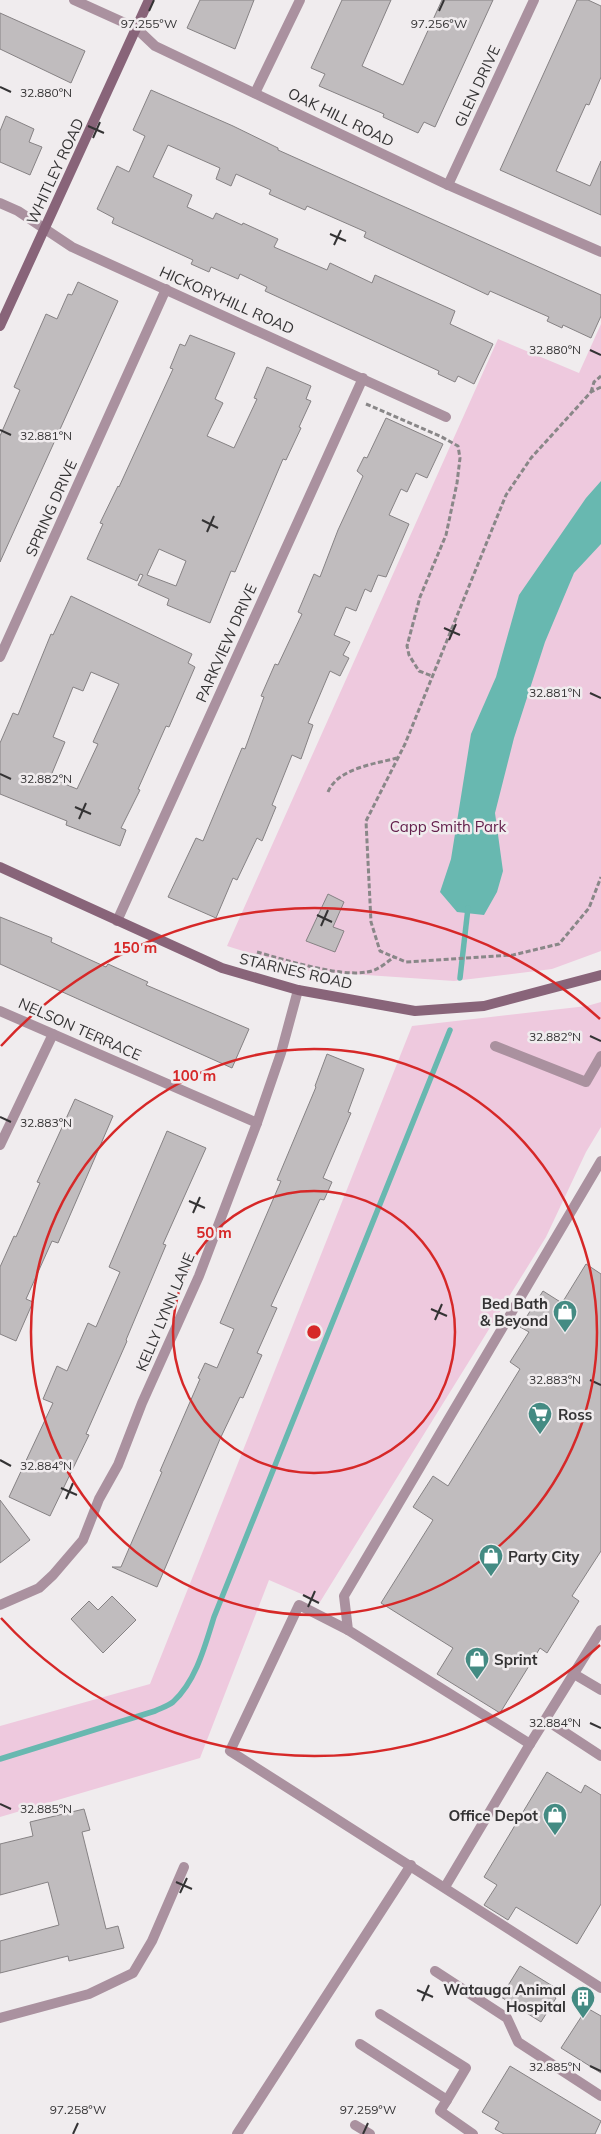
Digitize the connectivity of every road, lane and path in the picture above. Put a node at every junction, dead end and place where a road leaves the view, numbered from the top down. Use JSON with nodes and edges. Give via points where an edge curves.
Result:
{"nodes":[{"id":1,"x":74,"y":0,"type":"edge"},
{"id":2,"x":149,"y":0,"type":"edge"},
{"id":3,"x":300,"y":0,"type":"edge"},
{"id":4,"x":534,"y":0,"type":"edge"},
{"id":5,"x":136,"y":28,"type":"junction"},
{"id":6,"x":255,"y":93,"type":"junction"},
{"id":7,"x":448,"y":185,"type":"junction"},
{"id":8,"x":0,"y":202,"type":"edge"},
{"id":9,"x":45,"y":229,"type":"junction"},
{"id":10,"x":601,"y":252,"type":"edge"},
{"id":11,"x":166,"y":289,"type":"junction"},
{"id":12,"x":0,"y":326,"type":"edge"},
{"id":13,"x":601,"y":376,"type":"edge"},
{"id":14,"x":363,"y":378,"type":"junction"},
{"id":15,"x":601,"y":387,"type":"edge"},
{"id":16,"x":591,"y":392,"type":"junction"},
{"id":17,"x":354,"y":398,"type":"junction"},
{"id":18,"x":446,"y":417,"type":"dead end"},
{"id":19,"x":0,"y":657,"type":"edge"},
{"id":20,"x":432,"y":676,"type":"junction"},
{"id":21,"x":398,"y":758,"type":"junction"},
{"id":22,"x":328,"y":792,"type":"dead end"},
{"id":23,"x":0,"y":867,"type":"edge"},
{"id":24,"x":601,"y":877,"type":"edge"},
{"id":25,"x":117,"y":921,"type":"junction"},
{"id":26,"x":257,"y":952,"type":"dead end"},
{"id":27,"x":394,"y":957,"type":"junction"},
{"id":28,"x":601,"y":975,"type":"edge"},
{"id":29,"x":298,"y":990,"type":"junction"},
{"id":30,"x":0,"y":1011,"type":"edge"},
{"id":31,"x":53,"y":1034,"type":"junction"},
{"id":32,"x":495,"y":1046,"type":"dead end"},
{"id":33,"x":601,"y":1056,"type":"edge"},
{"id":34,"x":257,"y":1123,"type":"junction"},
{"id":35,"x":0,"y":1145,"type":"edge"},
{"id":36,"x":601,"y":1161,"type":"edge"},
{"id":37,"x":0,"y":1605,"type":"edge"},
{"id":38,"x":348,"y":1630,"type":"junction"},
{"id":39,"x":601,"y":1630,"type":"edge"},
{"id":40,"x":574,"y":1674,"type":"junction"},
{"id":41,"x":601,"y":1690,"type":"edge"},
{"id":42,"x":546,"y":1720,"type":"junction"},
{"id":43,"x":530,"y":1744,"type":"junction"},
{"id":44,"x":601,"y":1756,"type":"edge"},
{"id":45,"x":410,"y":1865,"type":"junction"},
{"id":46,"x":184,"y":1867,"type":"dead end"},
{"id":47,"x":445,"y":1887,"type":"junction"},
{"id":48,"x":435,"y":1971,"type":"dead end"},
{"id":49,"x":601,"y":1988,"type":"edge"},
{"id":50,"x":380,"y":2014,"type":"dead end"},
{"id":51,"x":0,"y":2018,"type":"edge"},
{"id":52,"x":360,"y":2044,"type":"dead end"},
{"id":53,"x":601,"y":2096,"type":"edge"},
{"id":54,"x":447,"y":2100,"type":"junction"},
{"id":55,"x":355,"y":2125,"type":"dead end"},
{"id":56,"x":237,"y":2134,"type":"edge"},
{"id":57,"x":370,"y":2134,"type":"edge"},
{"id":58,"x":473,"y":2134,"type":"edge"}],
"edges":[{"from":1,"to":5,"type":"street","name":"OAK HILL ROAD"},
{"from":2,"to":5,"type":"main road","name":"WHITLEY ROAD"},
{"from":3,"to":6,"type":"street"},
{"from":4,"to":7,"type":"street","name":"GLEN DRIVE"},
{"from":5,"to":6,"type":"street","name":"OAK HILL ROAD","via":[[155,46]]},
{"from":5,"to":9,"type":"main road","name":"WHITLEY ROAD"},
{"from":6,"to":7,"type":"street","name":"OAK HILL ROAD"},
{"from":7,"to":10,"type":"street","name":"OAK HILL ROAD"},
{"from":8,"to":9,"type":"street","name":"HICKORYHILL ROAD"},
{"from":9,"to":11,"type":"street","name":"HICKORYHILL ROAD","via":[[72,247]]},
{"from":9,"to":12,"type":"main road","name":"WHITLEY ROAD"},
{"from":11,"to":14,"type":"street","name":"HICKORYHILL ROAD"},
{"from":11,"to":19,"type":"street","name":"SPRING DRIVE"},
{"from":13,"to":16,"type":"path","via":[[594,382]]},
{"from":14,"to":17,"type":"street","name":"PARKVIEW DRIVE"},
{"from":14,"to":18,"type":"street","name":"HICKORYHILL ROAD"},
{"from":15,"to":16,"type":"path"},
{"from":16,"to":20,"type":"path","via":[[531,458],[506,495]]},
{"from":17,"to":20,"type":"path","via":[[458,446],[457,483],[446,535],[420,597],[407,646],[418,671]]},
{"from":17,"to":25,"type":"street","name":"PARKVIEW DRIVE"},
{"from":20,"to":21,"type":"path"},
{"from":21,"to":22,"type":"path","via":[[345,774],[330,786]]},
{"from":21,"to":27,"type":"path","via":[[366,821],[371,922],[380,951]]},
{"from":23,"to":25,"type":"main road","name":"STARNES ROAD"},
{"from":24,"to":27,"type":"path","via":[[589,908],[559,944],[513,955],[406,962]]},
{"from":25,"to":29,"type":"main road","name":"STARNES ROAD","via":[[222,968]]},
{"from":26,"to":27,"type":"path","via":[[314,967],[357,973],[372,971]]},
{"from":28,"to":29,"type":"main road","name":"STARNES ROAD","via":[[484,1006],[444,1010],[414,1011]]},
{"from":29,"to":34,"type":"street","name":"KELLY LYNN LANE"},
{"from":30,"to":31,"type":"street","name":"NELSON TERRACE"},
{"from":31,"to":34,"type":"street","name":"NELSON TERRACE"},
{"from":31,"to":35,"type":"street"},
{"from":32,"to":33,"type":"street","via":[[586,1082]]},
{"from":34,"to":37,"type":"street","name":"KELLY LYNN LANE","via":[[199,1276],[83,1540],[39,1588]]},
{"from":36,"to":38,"type":"street","via":[[344,1596]]},
{"from":38,"to":43,"type":"street"},
{"from":38,"to":45,"type":"street","via":[[299,1605],[230,1751]]},
{"from":39,"to":40,"type":"street"},
{"from":40,"to":41,"type":"street"},
{"from":40,"to":42,"type":"street"},
{"from":42,"to":43,"type":"street"},
{"from":42,"to":44,"type":"street"},
{"from":43,"to":47,"type":"street"},
{"from":45,"to":47,"type":"street"},
{"from":45,"to":56,"type":"street"},
{"from":46,"to":51,"type":"street","via":[[152,1941],[133,1974],[89,1994]]},
{"from":47,"to":49,"type":"street"},
{"from":48,"to":53,"type":"street","via":[[507,2018],[518,2042]]},
{"from":50,"to":54,"type":"street","via":[[466,2068]]},
{"from":52,"to":54,"type":"street"},
{"from":54,"to":58,"type":"street","via":[[440,2111]]},
{"from":55,"to":57,"type":"street"}]}
